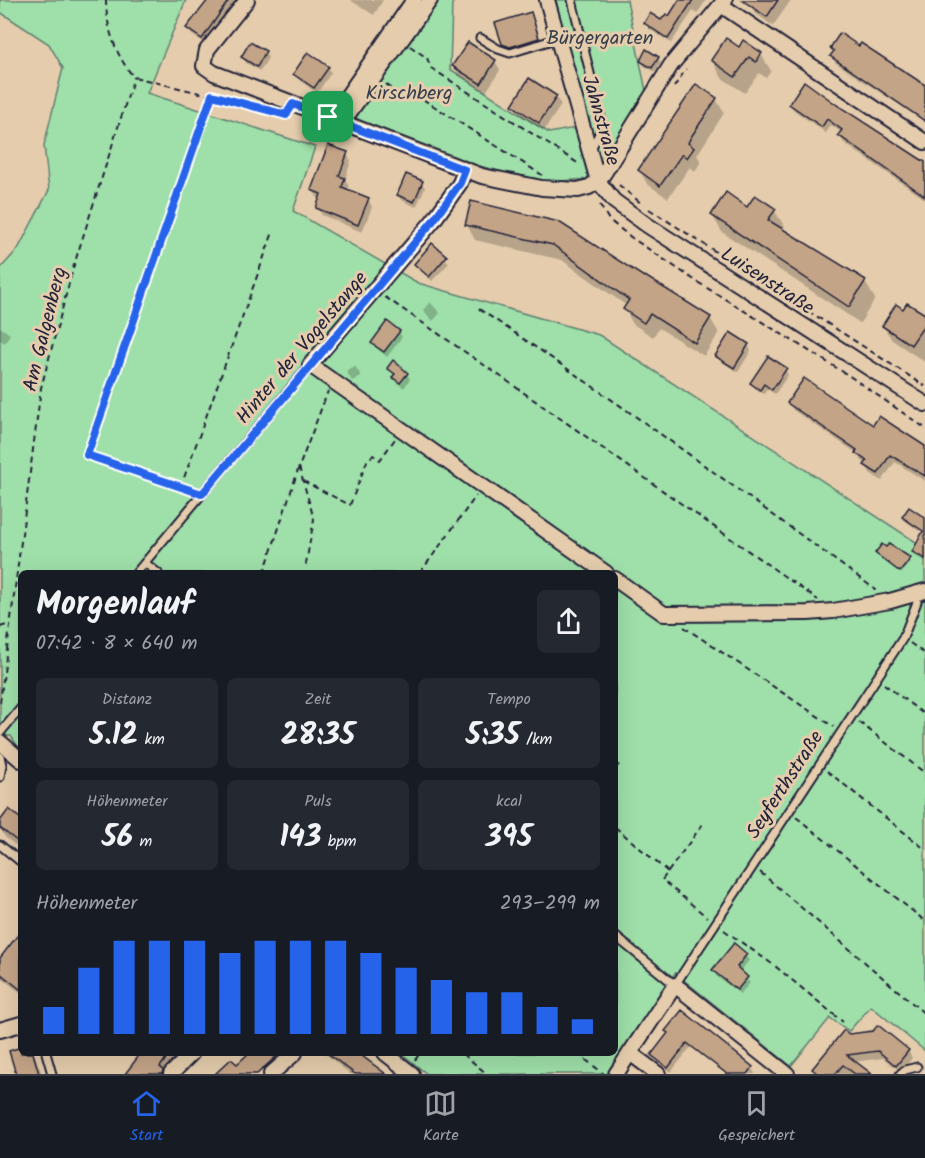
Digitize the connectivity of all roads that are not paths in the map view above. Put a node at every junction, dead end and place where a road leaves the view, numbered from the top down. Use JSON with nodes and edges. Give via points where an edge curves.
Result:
{"nodes":[{"id":1,"x":247,"y":0,"type":"edge"},
{"id":2,"x":405,"y":0,"type":"edge"},
{"id":3,"x":414,"y":0,"type":"edge"},
{"id":4,"x":430,"y":0,"type":"edge"},
{"id":5,"x":547,"y":0,"type":"edge"},
{"id":6,"x":572,"y":0,"type":"edge"},
{"id":7,"x":723,"y":3,"type":"edge"},
{"id":8,"x":559,"y":38,"type":"junction"},
{"id":9,"x":480,"y":39,"type":"dead end"},
{"id":10,"x":328,"y":117,"type":"junction"},
{"id":11,"x":925,"y":142,"type":"edge"},
{"id":12,"x":590,"y":152,"type":"junction"},
{"id":13,"x":465,"y":170,"type":"junction"},
{"id":14,"x":598,"y":178,"type":"junction"},
{"id":15,"x":310,"y":365,"type":"junction"},
{"id":16,"x":925,"y":404,"type":"edge"},
{"id":17,"x":145,"y":563,"type":"junction"},
{"id":18,"x":139,"y":570,"type":"edge"},
{"id":19,"x":154,"y":570,"type":"edge"},
{"id":20,"x":602,"y":570,"type":"edge"},
{"id":21,"x":618,"y":581,"type":"edge"},
{"id":22,"x":920,"y":595,"type":"edge"},
{"id":23,"x":18,"y":712,"type":"edge"},
{"id":24,"x":0,"y":733,"type":"edge"},
{"id":25,"x":0,"y":742,"type":"edge"},
{"id":26,"x":0,"y":756,"type":"edge"},
{"id":27,"x":18,"y":757,"type":"edge"},
{"id":28,"x":0,"y":777,"type":"edge"},
{"id":29,"x":0,"y":845,"type":"edge"},
{"id":30,"x":18,"y":860,"type":"edge"},
{"id":31,"x":618,"y":938,"type":"edge"},
{"id":32,"x":675,"y":985,"type":"junction"},
{"id":33,"x":18,"y":1025,"type":"edge"},
{"id":34,"x":0,"y":1030,"type":"edge"},
{"id":35,"x":630,"y":1053,"type":"junction"},
{"id":36,"x":47,"y":1056,"type":"edge"},
{"id":37,"x":189,"y":1056,"type":"edge"},
{"id":38,"x":292,"y":1056,"type":"edge"},
{"id":39,"x":389,"y":1056,"type":"edge"},
{"id":40,"x":917,"y":1067,"type":"dead end"},
{"id":41,"x":52,"y":1074,"type":"edge"},
{"id":42,"x":171,"y":1074,"type":"edge"},
{"id":43,"x":271,"y":1074,"type":"edge"},
{"id":44,"x":411,"y":1074,"type":"edge"},
{"id":45,"x":616,"y":1074,"type":"edge"},
{"id":46,"x":658,"y":1074,"type":"edge"},
{"id":47,"x":787,"y":1074,"type":"edge"},
{"id":48,"x":900,"y":1074,"type":"edge"}],
"edges":[{"from":1,"to":10,"type":"street","via":[[207,50],[204,66]]},
{"from":2,"to":10,"type":"street","via":[[335,100]]},
{"from":3,"to":4,"type":"street","via":[[337,111],[341,114],[346,117]]},
{"from":5,"to":8,"type":"street","name":"Jahnstraße"},
{"from":6,"to":12,"type":"lane","via":[[603,126]]},
{"from":7,"to":11,"type":"street"},
{"from":7,"to":14,"type":"street","via":[[671,65],[619,152]]},
{"from":8,"to":9,"type":"lane","via":[[510,53]]},
{"from":8,"to":12,"type":"street","name":"Jahnstraße"},
{"from":10,"to":13,"type":"street"},
{"from":12,"to":14,"type":"street","name":"Jahnstraße"},
{"from":13,"to":14,"type":"street","via":[[553,189],[589,188]]},
{"from":13,"to":15,"type":"street","name":"Hinter der Vogelstange","via":[[433,221]]},
{"from":14,"to":16,"type":"street","name":"Luisenstraße","via":[[614,201],[629,213]]},
{"from":15,"to":17,"type":"lane","name":"Hinter der Vogelstange"},
{"from":15,"to":20,"type":"street"},
{"from":17,"to":18,"type":"lane","name":"Hinter der Vogelstange"},
{"from":17,"to":19,"type":"lane"},
{"from":21,"to":22,"type":"street","via":[[664,614],[808,613]]},
{"from":22,"to":32,"type":"lane","name":"Seyferthstraße","via":[[903,638]]},
{"from":23,"to":24,"type":"lane"},
{"from":25,"to":27,"type":"street"},
{"from":26,"to":28,"type":"lane"},
{"from":29,"to":30,"type":"lane"},
{"from":31,"to":32,"type":"lane"},
{"from":32,"to":35,"type":"street","name":"Seyferthstraße"},
{"from":32,"to":47,"type":"street"},
{"from":33,"to":34,"type":"street"},
{"from":35,"to":45,"type":"street","name":"Seyferthstraße"},
{"from":35,"to":46,"type":"street"},
{"from":36,"to":41,"type":"lane"},
{"from":37,"to":42,"type":"street"},
{"from":38,"to":43,"type":"street"},
{"from":39,"to":44,"type":"street"},
{"from":40,"to":48,"type":"lane"}]}
